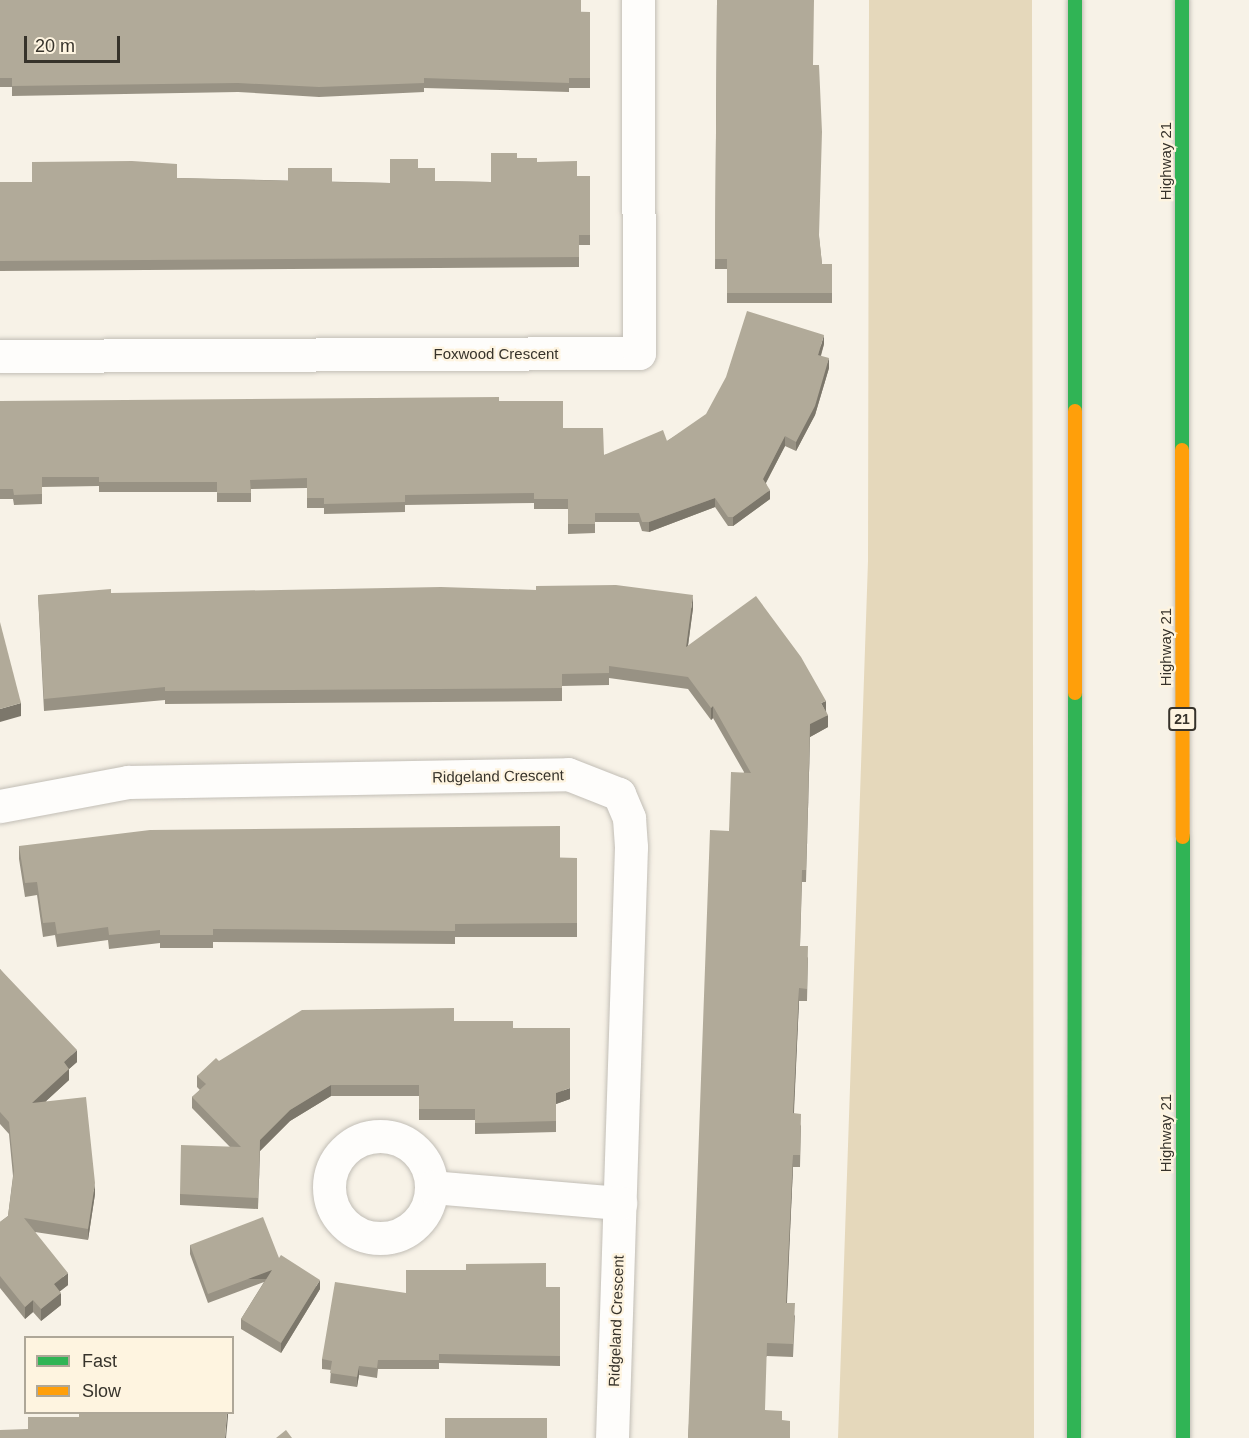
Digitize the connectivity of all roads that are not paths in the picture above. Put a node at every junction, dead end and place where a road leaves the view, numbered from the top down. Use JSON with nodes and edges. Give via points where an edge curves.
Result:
{"nodes":[{"id":1,"x":638,"y":0,"type":"edge"},
{"id":2,"x":1075,"y":0,"type":"edge"},
{"id":3,"x":1182,"y":0,"type":"edge"},
{"id":4,"x":0,"y":356,"type":"edge"},
{"id":5,"x":0,"y":806,"type":"edge"},
{"id":6,"x":432,"y":1187,"type":"dead end"},
{"id":7,"x":620,"y":1203,"type":"junction"},
{"id":8,"x":612,"y":1438,"type":"edge"},
{"id":9,"x":1074,"y":1438,"type":"edge"},
{"id":10,"x":1183,"y":1438,"type":"edge"}],
"edges":[{"from":1,"to":4,"type":"street","name":"Foxwood Crescent","via":[[639,353]]},
{"from":2,"to":9,"type":"main road"},
{"from":3,"to":10,"type":"main road","name":"Highway 21","number":"21"},
{"from":5,"to":7,"type":"street","name":"Ridgeland Crescent","via":[[129,782],[568,774],[619,794],[629,818],[631,847]]},
{"from":6,"to":7,"type":"street"},
{"from":7,"to":8,"type":"street","name":"Ridgeland Crescent"}]}
